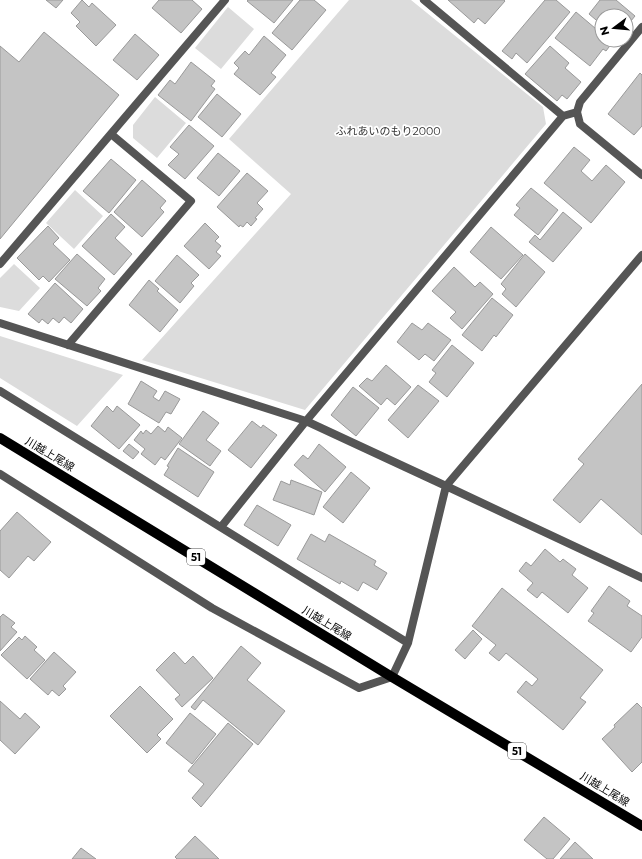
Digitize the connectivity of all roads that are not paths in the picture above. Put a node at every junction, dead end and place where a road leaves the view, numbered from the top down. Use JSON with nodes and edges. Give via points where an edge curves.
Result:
{"nodes":[{"id":1,"x":225,"y":0,"type":"edge"},
{"id":2,"x":424,"y":0,"type":"edge"},
{"id":3,"x":642,"y":27,"type":"edge"},
{"id":4,"x":577,"y":112,"type":"junction"},
{"id":5,"x":563,"y":116,"type":"junction"},
{"id":6,"x":110,"y":134,"type":"junction"},
{"id":7,"x":642,"y":175,"type":"edge"},
{"id":8,"x":642,"y":255,"type":"edge"},
{"id":9,"x":0,"y":264,"type":"edge"},
{"id":10,"x":0,"y":323,"type":"edge"},
{"id":11,"x":68,"y":345,"type":"junction"},
{"id":12,"x":0,"y":391,"type":"edge"},
{"id":13,"x":306,"y":421,"type":"junction"},
{"id":14,"x":0,"y":438,"type":"edge"},
{"id":15,"x":0,"y":474,"type":"edge"},
{"id":16,"x":446,"y":486,"type":"junction"},
{"id":17,"x":221,"y":527,"type":"junction"},
{"id":18,"x":642,"y":578,"type":"edge"},
{"id":19,"x":408,"y":643,"type":"junction"},
{"id":20,"x":392,"y":677,"type":"junction"},
{"id":21,"x":642,"y":826,"type":"edge"}],
"edges":[{"from":1,"to":6,"type":"street"},
{"from":2,"to":5,"type":"street"},
{"from":3,"to":4,"type":"street","via":[[580,102]]},
{"from":4,"to":5,"type":"street"},
{"from":4,"to":7,"type":"street","via":[[580,124]]},
{"from":5,"to":13,"type":"street"},
{"from":6,"to":9,"type":"street"},
{"from":6,"to":11,"type":"street","via":[[191,201]]},
{"from":8,"to":16,"type":"street"},
{"from":10,"to":11,"type":"street"},
{"from":11,"to":13,"type":"street"},
{"from":12,"to":17,"type":"street"},
{"from":13,"to":16,"type":"street"},
{"from":13,"to":17,"type":"street"},
{"from":14,"to":20,"type":"main road","name":"川越上尾線","number":"51"},
{"from":15,"to":20,"type":"street","via":[[212,608],[359,688]]},
{"from":16,"to":18,"type":"street"},
{"from":16,"to":19,"type":"street"},
{"from":17,"to":19,"type":"street"},
{"from":19,"to":20,"type":"street"},
{"from":20,"to":21,"type":"main road","name":"川越上尾線","number":"51"}]}
